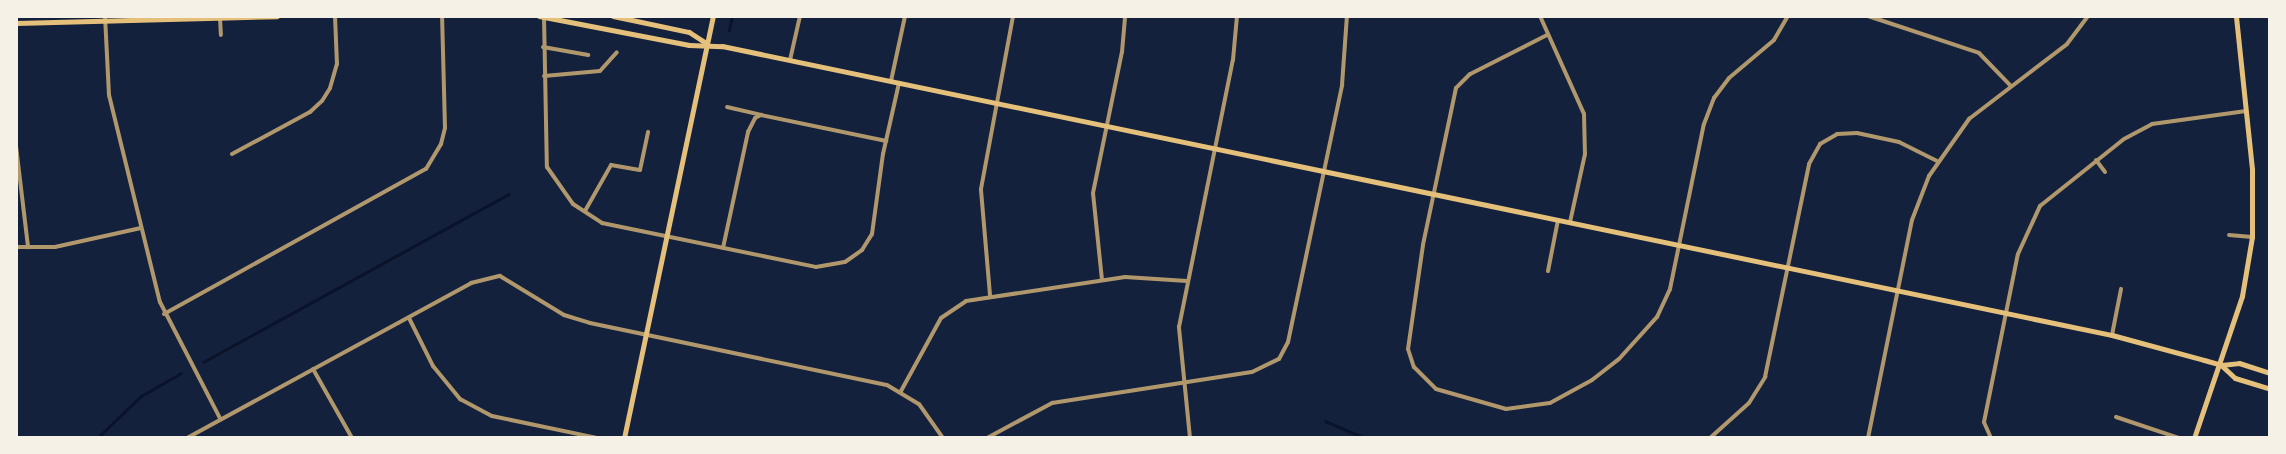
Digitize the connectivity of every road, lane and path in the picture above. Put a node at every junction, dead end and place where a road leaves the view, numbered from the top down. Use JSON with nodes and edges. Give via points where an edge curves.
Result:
{"nodes":[{"id":1,"x":277,"y":16,"type":"edge"},
{"id":2,"x":335,"y":16,"type":"edge"},
{"id":3,"x":442,"y":16,"type":"edge"},
{"id":4,"x":539,"y":16,"type":"edge"},
{"id":5,"x":613,"y":16,"type":"edge"},
{"id":6,"x":713,"y":16,"type":"edge"},
{"id":7,"x":800,"y":16,"type":"edge"},
{"id":8,"x":905,"y":16,"type":"edge"},
{"id":9,"x":1013,"y":16,"type":"edge"},
{"id":10,"x":1125,"y":16,"type":"edge"},
{"id":11,"x":1237,"y":16,"type":"edge"},
{"id":12,"x":1347,"y":16,"type":"edge"},
{"id":13,"x":1540,"y":16,"type":"edge"},
{"id":14,"x":1788,"y":16,"type":"edge"},
{"id":15,"x":1868,"y":16,"type":"edge"},
{"id":16,"x":2088,"y":16,"type":"edge"},
{"id":17,"x":2236,"y":16,"type":"edge"},
{"id":18,"x":544,"y":17,"type":"edge"},
{"id":19,"x":220,"y":18,"type":"junction"},
{"id":20,"x":105,"y":19,"type":"edge"},
{"id":21,"x":16,"y":23,"type":"edge"},
{"id":22,"x":221,"y":34,"type":"dead end"},
{"id":23,"x":1547,"y":35,"type":"junction"},
{"id":24,"x":707,"y":44,"type":"junction"},
{"id":25,"x":543,"y":47,"type":"junction"},
{"id":26,"x":617,"y":52,"type":"dead end"},
{"id":27,"x":588,"y":55,"type":"dead end"},
{"id":28,"x":790,"y":60,"type":"junction"},
{"id":29,"x":544,"y":76,"type":"junction"},
{"id":30,"x":891,"y":81,"type":"junction"},
{"id":31,"x":898,"y":83,"type":"junction"},
{"id":32,"x":2010,"y":85,"type":"junction"},
{"id":33,"x":996,"y":103,"type":"junction"},
{"id":34,"x":727,"y":107,"type":"dead end"},
{"id":35,"x":2246,"y":111,"type":"junction"},
{"id":36,"x":761,"y":115,"type":"junction"},
{"id":37,"x":1105,"y":126,"type":"junction"},
{"id":38,"x":648,"y":132,"type":"dead end"},
{"id":39,"x":886,"y":141,"type":"junction"},
{"id":40,"x":16,"y":146,"type":"edge"},
{"id":41,"x":1215,"y":149,"type":"junction"},
{"id":42,"x":232,"y":154,"type":"dead end"},
{"id":43,"x":2096,"y":159,"type":"junction"},
{"id":44,"x":1937,"y":161,"type":"junction"},
{"id":45,"x":1323,"y":171,"type":"junction"},
{"id":46,"x":2105,"y":172,"type":"dead end"},
{"id":47,"x":1433,"y":194,"type":"junction"},
{"id":48,"x":585,"y":212,"type":"junction"},
{"id":49,"x":1558,"y":220,"type":"junction"},
{"id":50,"x":1570,"y":222,"type":"junction"},
{"id":51,"x":141,"y":228,"type":"junction"},
{"id":52,"x":2229,"y":235,"type":"dead end"},
{"id":53,"x":2252,"y":237,"type":"junction"},
{"id":54,"x":667,"y":238,"type":"junction"},
{"id":55,"x":1679,"y":245,"type":"junction"},
{"id":56,"x":16,"y":247,"type":"edge"},
{"id":57,"x":28,"y":248,"type":"junction"},
{"id":58,"x":723,"y":248,"type":"junction"},
{"id":59,"x":1788,"y":268,"type":"junction"},
{"id":60,"x":1548,"y":271,"type":"dead end"},
{"id":61,"x":1102,"y":280,"type":"junction"},
{"id":62,"x":1187,"y":281,"type":"junction"},
{"id":63,"x":2121,"y":289,"type":"dead end"},
{"id":64,"x":1898,"y":291,"type":"junction"},
{"id":65,"x":990,"y":295,"type":"junction"},
{"id":66,"x":2007,"y":313,"type":"junction"},
{"id":67,"x":164,"y":314,"type":"junction"},
{"id":68,"x":409,"y":318,"type":"junction"},
{"id":69,"x":646,"y":334,"type":"junction"},
{"id":70,"x":2112,"y":335,"type":"junction"},
{"id":71,"x":2221,"y":366,"type":"junction"},
{"id":72,"x":313,"y":369,"type":"junction"},
{"id":73,"x":2270,"y":373,"type":"edge"},
{"id":74,"x":1184,"y":381,"type":"junction"},
{"id":75,"x":2270,"y":389,"type":"edge"},
{"id":76,"x":901,"y":390,"type":"junction"},
{"id":77,"x":2116,"y":417,"type":"dead end"},
{"id":78,"x":220,"y":418,"type":"junction"},
{"id":79,"x":187,"y":438,"type":"edge"},
{"id":80,"x":352,"y":438,"type":"edge"},
{"id":81,"x":597,"y":438,"type":"edge"},
{"id":82,"x":624,"y":438,"type":"edge"},
{"id":83,"x":944,"y":438,"type":"edge"},
{"id":84,"x":987,"y":438,"type":"edge"},
{"id":85,"x":1190,"y":438,"type":"edge"},
{"id":86,"x":1710,"y":438,"type":"edge"},
{"id":87,"x":1868,"y":438,"type":"edge"},
{"id":88,"x":1991,"y":438,"type":"edge"},
{"id":89,"x":2179,"y":438,"type":"edge"},
{"id":90,"x":2194,"y":438,"type":"edge"}],
"edges":[{"from":1,"to":19,"type":"main road"},
{"from":2,"to":42,"type":"street","via":[[337,64],[326,94],[310,112]]},
{"from":3,"to":67,"type":"street","via":[[445,128],[441,144],[426,169]]},
{"from":4,"to":18,"type":"main road"},
{"from":5,"to":24,"type":"main road","via":[[689,32]]},
{"from":6,"to":24,"type":"main road"},
{"from":7,"to":28,"type":"street"},
{"from":8,"to":30,"type":"street"},
{"from":9,"to":33,"type":"street"},
{"from":10,"to":37,"type":"street","via":[[1122,52]]},
{"from":11,"to":41,"type":"street","via":[[1233,60]]},
{"from":12,"to":45,"type":"street","via":[[1344,71]]},
{"from":13,"to":23,"type":"street"},
{"from":14,"to":55,"type":"street","via":[[1774,40],[1730,78],[1714,98],[1704,124]]},
{"from":15,"to":32,"type":"street","via":[[1979,53]]},
{"from":16,"to":32,"type":"street","via":[[2067,44]]},
{"from":17,"to":35,"type":"main road"},
{"from":18,"to":24,"type":"main road","via":[[689,45]]},
{"from":18,"to":25,"type":"street"},
{"from":19,"to":20,"type":"main road"},
{"from":19,"to":22,"type":"street"},
{"from":20,"to":21,"type":"main road"},
{"from":20,"to":51,"type":"street","via":[[109,95]]},
{"from":23,"to":47,"type":"street","via":[[1470,74],[1456,88]]},
{"from":23,"to":50,"type":"street","via":[[1579,100],[1586,127],[1585,154]]},
{"from":24,"to":28,"type":"main road"},
{"from":24,"to":54,"type":"main road"},
{"from":25,"to":27,"type":"street"},
{"from":25,"to":29,"type":"street"},
{"from":26,"to":29,"type":"street","via":[[600,71]]},
{"from":28,"to":30,"type":"main road"},
{"from":29,"to":48,"type":"street","via":[[547,167],[562,193]]},
{"from":30,"to":31,"type":"main road"},
{"from":31,"to":33,"type":"main road"},
{"from":31,"to":39,"type":"street"},
{"from":32,"to":44,"type":"street","via":[[1969,118]]},
{"from":33,"to":37,"type":"main road"},
{"from":33,"to":65,"type":"street","via":[[981,206]]},
{"from":34,"to":36,"type":"street"},
{"from":35,"to":43,"type":"street","via":[[2152,124]]},
{"from":35,"to":53,"type":"main road","via":[[2252,169]]},
{"from":36,"to":39,"type":"street"},
{"from":36,"to":58,"type":"street","via":[[748,132]]},
{"from":37,"to":41,"type":"main road"},
{"from":37,"to":61,"type":"street","via":[[1093,193]]},
{"from":38,"to":48,"type":"street","via":[[640,171],[611,165]]},
{"from":39,"to":58,"type":"street","via":[[872,234],[854,257],[836,265],[816,267]]},
{"from":40,"to":57,"type":"street"},
{"from":41,"to":45,"type":"main road"},
{"from":41,"to":62,"type":"street"},
{"from":43,"to":46,"type":"street"},
{"from":43,"to":66,"type":"street","via":[[2051,195],[2029,223],[2018,254]]},
{"from":44,"to":59,"type":"street","via":[[1899,142],[1857,132],[1837,134],[1820,144],[1809,164]]},
{"from":44,"to":64,"type":"street","via":[[1912,220]]},
{"from":45,"to":47,"type":"main road"},
{"from":45,"to":74,"type":"street","via":[[1284,352],[1262,369]]},
{"from":47,"to":49,"type":"main road"},
{"from":47,"to":55,"type":"street","via":[[1408,349],[1420,375],[1436,388],[1495,407],[1529,408],[1562,397],[1610,367],[1658,317],[1670,289]]},
{"from":48,"to":54,"type":"street","via":[[602,223]]},
{"from":49,"to":50,"type":"main road"},
{"from":49,"to":60,"type":"street"},
{"from":50,"to":55,"type":"main road"},
{"from":51,"to":57,"type":"street","via":[[82,242]]},
{"from":51,"to":67,"type":"street"},
{"from":52,"to":53,"type":"street"},
{"from":53,"to":71,"type":"main road","via":[[2242,296]]},
{"from":54,"to":58,"type":"street"},
{"from":54,"to":69,"type":"main road"},
{"from":55,"to":59,"type":"main road"},
{"from":56,"to":57,"type":"street"},
{"from":59,"to":64,"type":"main road"},
{"from":59,"to":86,"type":"street","via":[[1761,387]]},
{"from":61,"to":62,"type":"street","via":[[1146,276]]},
{"from":61,"to":65,"type":"street"},
{"from":62,"to":74,"type":"street","via":[[1178,338]]},
{"from":63,"to":70,"type":"street"},
{"from":64,"to":66,"type":"main road"},
{"from":64,"to":87,"type":"street"},
{"from":65,"to":76,"type":"street","via":[[956,305],[941,318]]},
{"from":66,"to":70,"type":"main road"},
{"from":66,"to":88,"type":"street","via":[[1984,422]]},
{"from":67,"to":78,"type":"street"},
{"from":68,"to":69,"type":"street","via":[[471,283],[500,276],[564,315]]},
{"from":68,"to":72,"type":"street"},
{"from":68,"to":81,"type":"street","via":[[433,366],[460,399],[492,416]]},
{"from":69,"to":76,"type":"street"},
{"from":69,"to":82,"type":"main road"},
{"from":70,"to":71,"type":"main road"},
{"from":71,"to":73,"type":"main road","via":[[2240,363]]},
{"from":71,"to":75,"type":"main road","via":[[2235,378]]},
{"from":71,"to":90,"type":"main road"},
{"from":72,"to":78,"type":"street"},
{"from":72,"to":80,"type":"street"},
{"from":74,"to":84,"type":"street","via":[[1052,403]]},
{"from":74,"to":85,"type":"street"},
{"from":76,"to":83,"type":"street","via":[[925,411]]},
{"from":77,"to":89,"type":"street"},
{"from":78,"to":79,"type":"street"}]}
